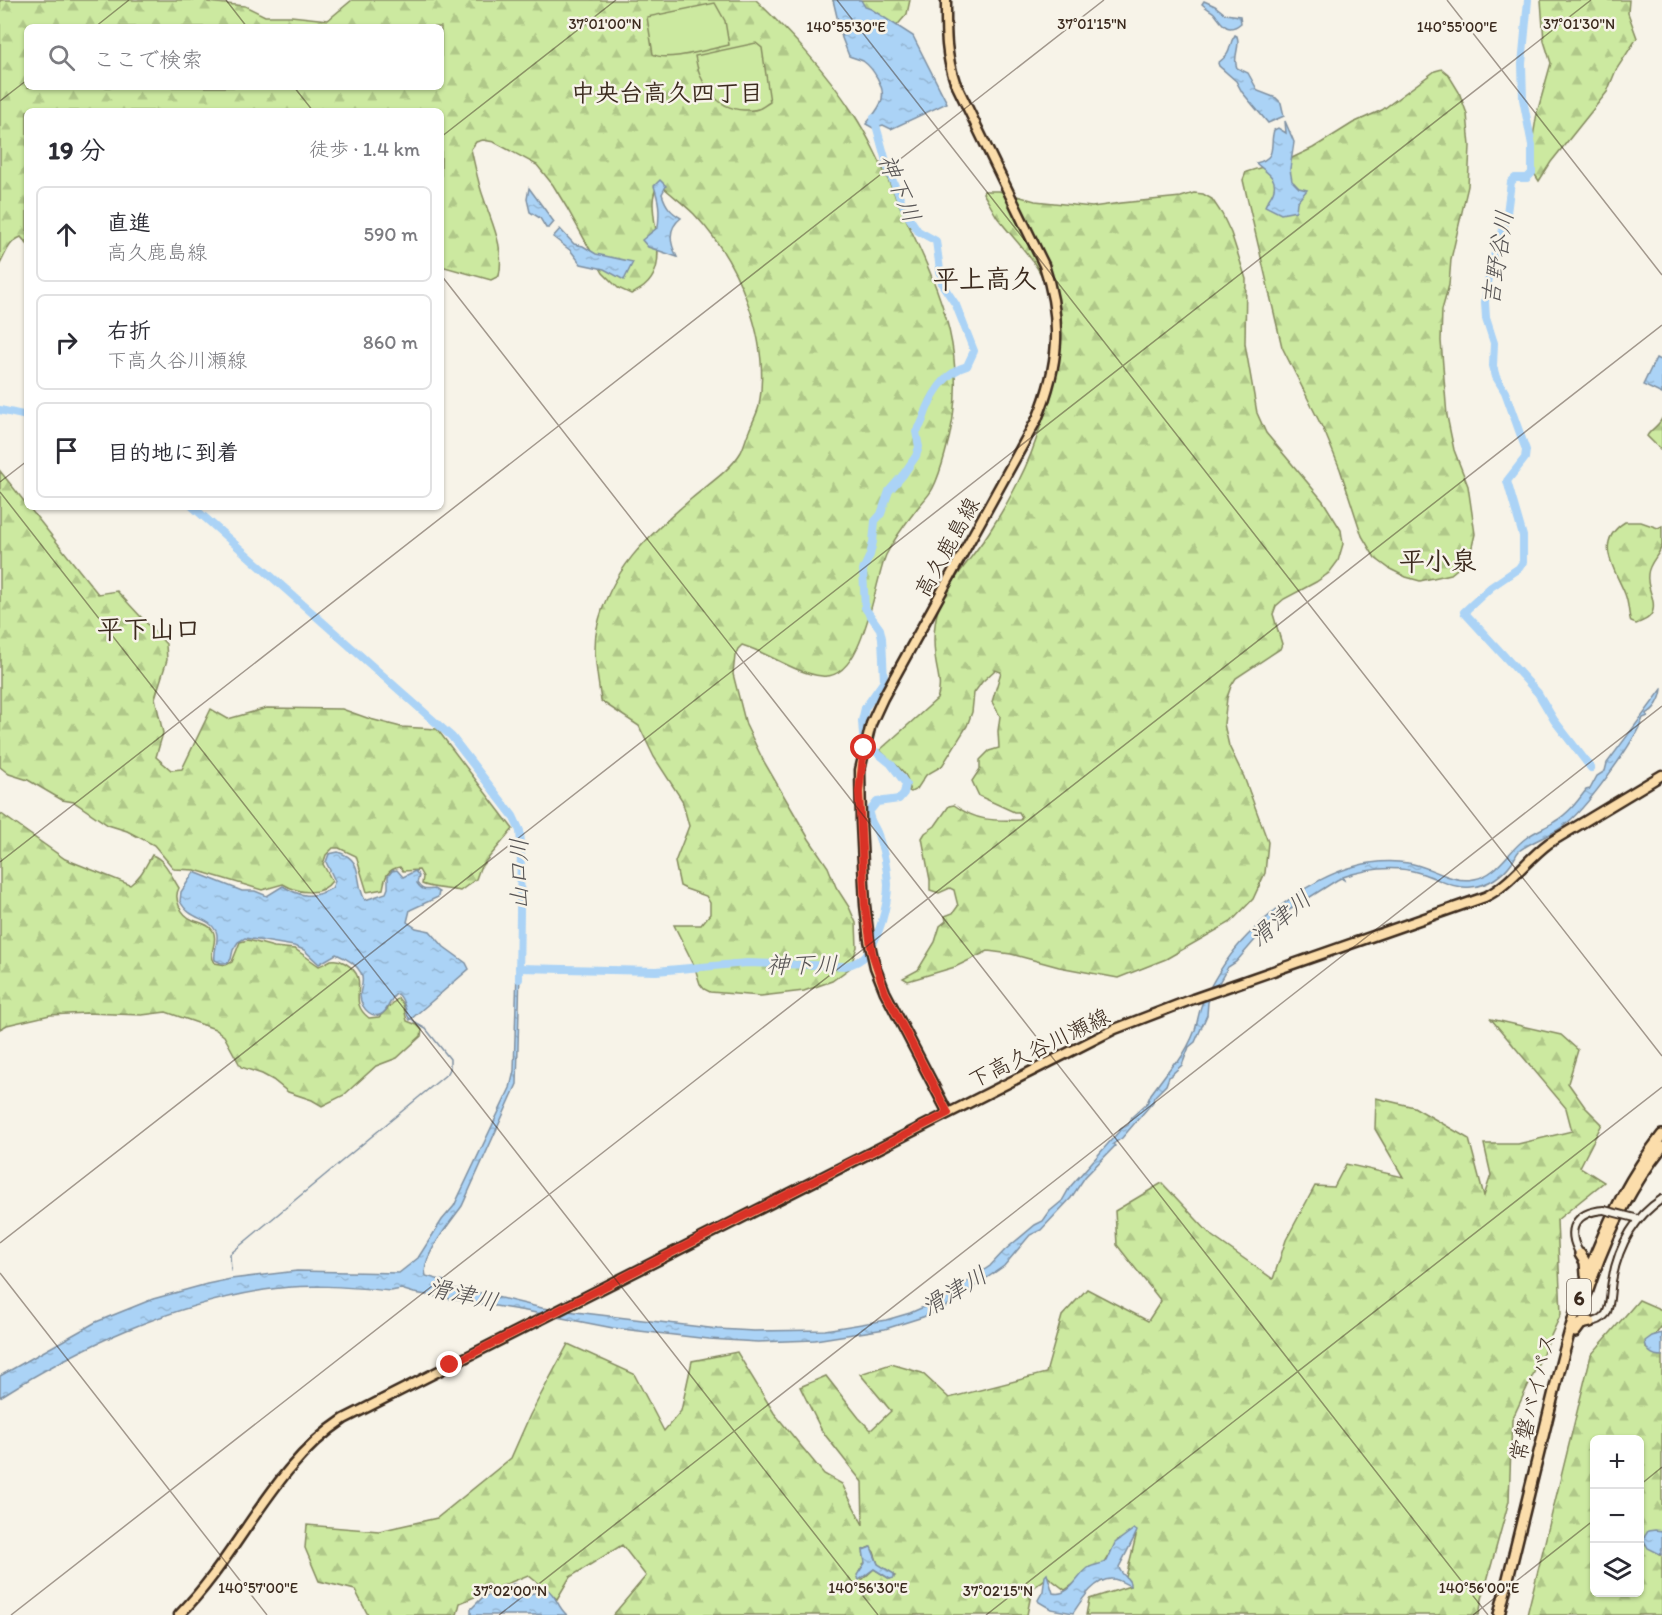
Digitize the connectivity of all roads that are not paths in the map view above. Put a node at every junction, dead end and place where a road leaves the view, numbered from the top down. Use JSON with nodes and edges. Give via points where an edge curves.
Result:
{"nodes":[{"id":1,"x":946,"y":0,"type":"edge"},
{"id":2,"x":1662,"y":775,"type":"edge"},
{"id":3,"x":948,"y":1113,"type":"junction"},
{"id":4,"x":1662,"y":1135,"type":"edge"},
{"id":5,"x":1662,"y":1146,"type":"edge"},
{"id":6,"x":1662,"y":1199,"type":"edge"},
{"id":7,"x":1637,"y":1217,"type":"junction"},
{"id":8,"x":1595,"y":1251,"type":"junction"},
{"id":9,"x":1580,"y":1254,"type":"junction"},
{"id":10,"x":1586,"y":1275,"type":"junction"},
{"id":11,"x":1582,"y":1307,"type":"junction"},
{"id":12,"x":1590,"y":1322,"type":"junction"},
{"id":13,"x":1575,"y":1332,"type":"junction"},
{"id":14,"x":179,"y":1615,"type":"edge"},
{"id":15,"x":1499,"y":1615,"type":"edge"},
{"id":16,"x":1504,"y":1615,"type":"edge"}],
"edges":[{"from":1,"to":3,"type":"main road","name":"高久鹿島線","via":[[949,66],[1044,265],[1055,309],[1056,351],[1050,386],[1037,419],[882,698],[864,748],[859,792],[869,940],[885,992]]},
{"from":2,"to":3,"type":"main road","name":"下高久谷川瀬線","via":[[1549,843],[1485,897],[1115,1029]]},
{"from":3,"to":14,"type":"main road","name":"下高久谷川瀬線","via":[[359,1411],[321,1435],[293,1463],[212,1578]]},
{"from":4,"to":8,"type":"highway","name":"常磐バイパス","number":"6","via":[[1624,1190]]},
{"from":5,"to":11,"type":"highway","name":"常磐バイパス","number":"6","via":[[1628,1196],[1601,1253]]},
{"from":6,"to":7,"type":"street"},
{"from":7,"to":9,"type":"street","bridge":true,"via":[[1604,1210],[1581,1217],[1573,1231],[1573,1243]]},
{"from":7,"to":12,"type":"street","via":[[1618,1254],[1605,1314]]},
{"from":8,"to":9,"type":"highway"},
{"from":8,"to":10,"type":"highway","name":"常磐バイパス","number":"6"},
{"from":9,"to":10,"type":"highway"},
{"from":10,"to":15,"type":"highway","name":"常磐バイパス","number":"6"},
{"from":11,"to":12,"type":"highway"},
{"from":11,"to":13,"type":"highway","name":"常磐バイパス","number":"6"},
{"from":12,"to":13,"type":"highway","via":[[1581,1324]]},
{"from":13,"to":16,"type":"highway","name":"常磐バイパス","number":"6"}]}
